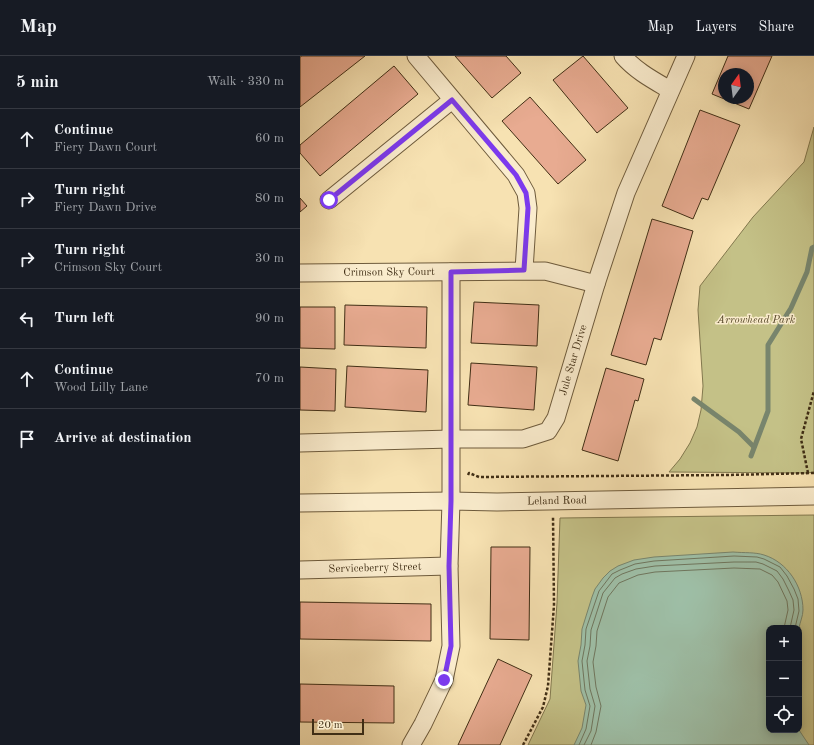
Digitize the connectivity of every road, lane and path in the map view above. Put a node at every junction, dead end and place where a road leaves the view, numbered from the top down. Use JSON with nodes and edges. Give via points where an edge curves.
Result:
{"nodes":[{"id":1,"x":416,"y":56,"type":"edge"},
{"id":2,"x":623,"y":56,"type":"edge"},
{"id":3,"x":686,"y":56,"type":"edge"},
{"id":4,"x":670,"y":90,"type":"junction"},
{"id":5,"x":452,"y":100,"type":"junction"},
{"id":6,"x":329,"y":200,"type":"dead end"},
{"id":7,"x":524,"y":270,"type":"junction"},
{"id":8,"x":451,"y":272,"type":"junction"},
{"id":9,"x":300,"y":273,"type":"edge"},
{"id":10,"x":596,"y":284,"type":"junction"},
{"id":11,"x":814,"y":392,"type":"edge"},
{"id":12,"x":451,"y":438,"type":"junction"},
{"id":13,"x":300,"y":443,"type":"edge"},
{"id":14,"x":808,"y":473,"type":"junction"},
{"id":15,"x":814,"y":473,"type":"edge"},
{"id":16,"x":451,"y":475,"type":"junction"},
{"id":17,"x":552,"y":477,"type":"junction"},
{"id":18,"x":814,"y":496,"type":"edge"},
{"id":19,"x":451,"y":501,"type":"junction"},
{"id":20,"x":552,"y":501,"type":"junction"},
{"id":21,"x":300,"y":503,"type":"edge"},
{"id":22,"x":449,"y":566,"type":"junction"},
{"id":23,"x":300,"y":570,"type":"edge"},
{"id":24,"x":411,"y":745,"type":"edge"},
{"id":25,"x":523,"y":745,"type":"edge"}],
"edges":[{"from":1,"to":5,"type":"street"},
{"from":2,"to":4,"type":"street","via":[[646,77]]},
{"from":3,"to":4,"type":"street","name":"Jule Star Drive"},
{"from":4,"to":10,"type":"street","name":"Jule Star Drive","via":[[626,193]]},
{"from":5,"to":6,"type":"street"},
{"from":5,"to":7,"type":"street","via":[[516,175],[526,193],[528,208]]},
{"from":7,"to":8,"type":"street","name":"Crimson Sky Court"},
{"from":7,"to":10,"type":"street","name":"Crimson Sky Court","via":[[545,271]]},
{"from":8,"to":9,"type":"street","name":"Crimson Sky Court"},
{"from":8,"to":12,"type":"street"},
{"from":10,"to":12,"type":"street","name":"Jule Star Drive","via":[[556,418],[548,431],[523,439]]},
{"from":11,"to":14,"type":"path","via":[[801,439]]},
{"from":12,"to":13,"type":"street","name":"Jule Star Drive"},
{"from":12,"to":16,"type":"street"},
{"from":14,"to":15,"type":"path"},
{"from":14,"to":17,"type":"path"},
{"from":16,"to":17,"type":"path"},
{"from":16,"to":19,"type":"street"},
{"from":17,"to":20,"type":"path"},
{"from":18,"to":20,"type":"street","name":"Leland Road"},
{"from":19,"to":20,"type":"street","name":"Leland Road"},
{"from":19,"to":21,"type":"street","name":"Leland Road"},
{"from":19,"to":22,"type":"street"},
{"from":20,"to":25,"type":"path","via":[[554,605],[548,686],[543,707]]},
{"from":22,"to":23,"type":"street","name":"Serviceberry Street"},
{"from":22,"to":24,"type":"street","via":[[451,646],[444,680]]}]}
